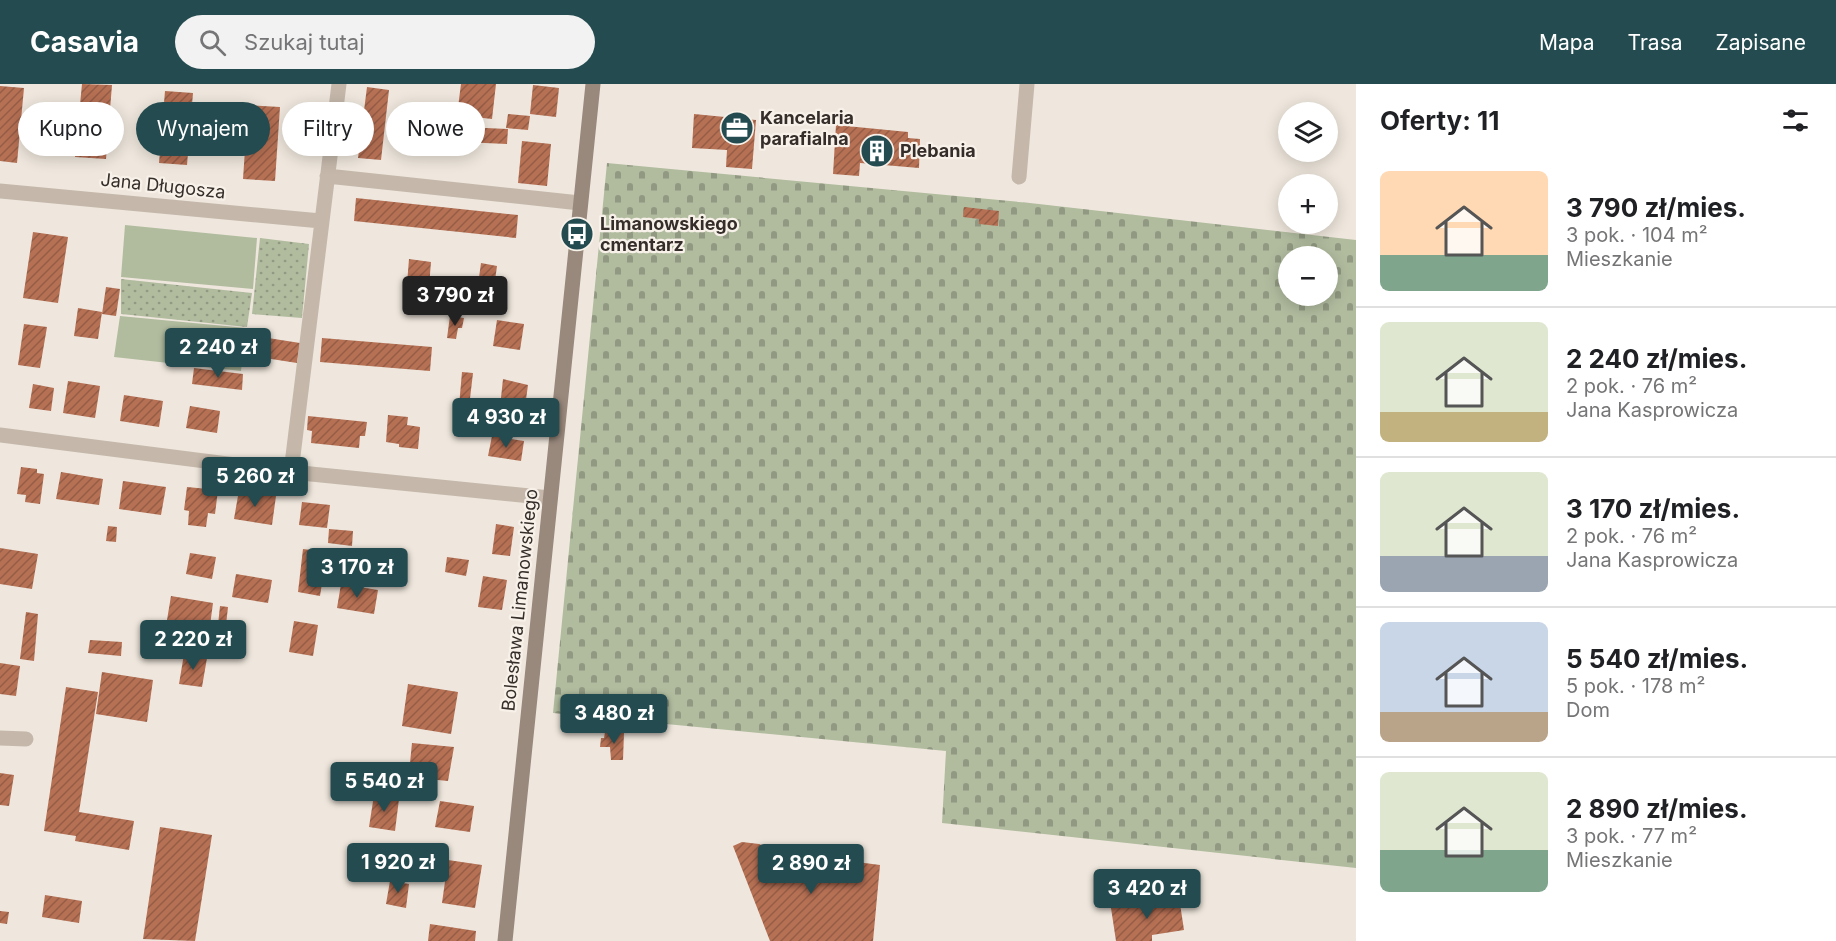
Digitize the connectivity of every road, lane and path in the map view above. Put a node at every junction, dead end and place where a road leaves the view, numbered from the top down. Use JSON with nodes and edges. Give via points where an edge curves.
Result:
{"nodes":[{"id":1,"x":339,"y":84,"type":"edge"},
{"id":2,"x":593,"y":84,"type":"edge"},
{"id":3,"x":1026,"y":84,"type":"edge"},
{"id":4,"x":327,"y":176,"type":"junction"},
{"id":5,"x":1019,"y":177,"type":"dead end"},
{"id":6,"x":0,"y":191,"type":"edge"},
{"id":7,"x":580,"y":203,"type":"junction"},
{"id":8,"x":321,"y":221,"type":"junction"},
{"id":9,"x":0,"y":435,"type":"edge"},
{"id":10,"x":291,"y":472,"type":"junction"},
{"id":11,"x":550,"y":498,"type":"junction"},
{"id":12,"x":0,"y":738,"type":"edge"},
{"id":13,"x":26,"y":739,"type":"dead end"},
{"id":14,"x":505,"y":941,"type":"edge"}],
"edges":[{"from":1,"to":4,"type":"street"},
{"from":2,"to":7,"type":"street","name":"Bolesława Limanowskiego"},
{"from":3,"to":5,"type":"street"},
{"from":4,"to":7,"type":"street"},
{"from":4,"to":8,"type":"street"},
{"from":6,"to":8,"type":"street","name":"Jana Długosza"},
{"from":7,"to":11,"type":"street","name":"Bolesława Limanowskiego"},
{"from":8,"to":10,"type":"street"},
{"from":9,"to":10,"type":"street"},
{"from":10,"to":11,"type":"street"},
{"from":11,"to":14,"type":"street","name":"Bolesława Limanowskiego"},
{"from":12,"to":13,"type":"street"}]}
